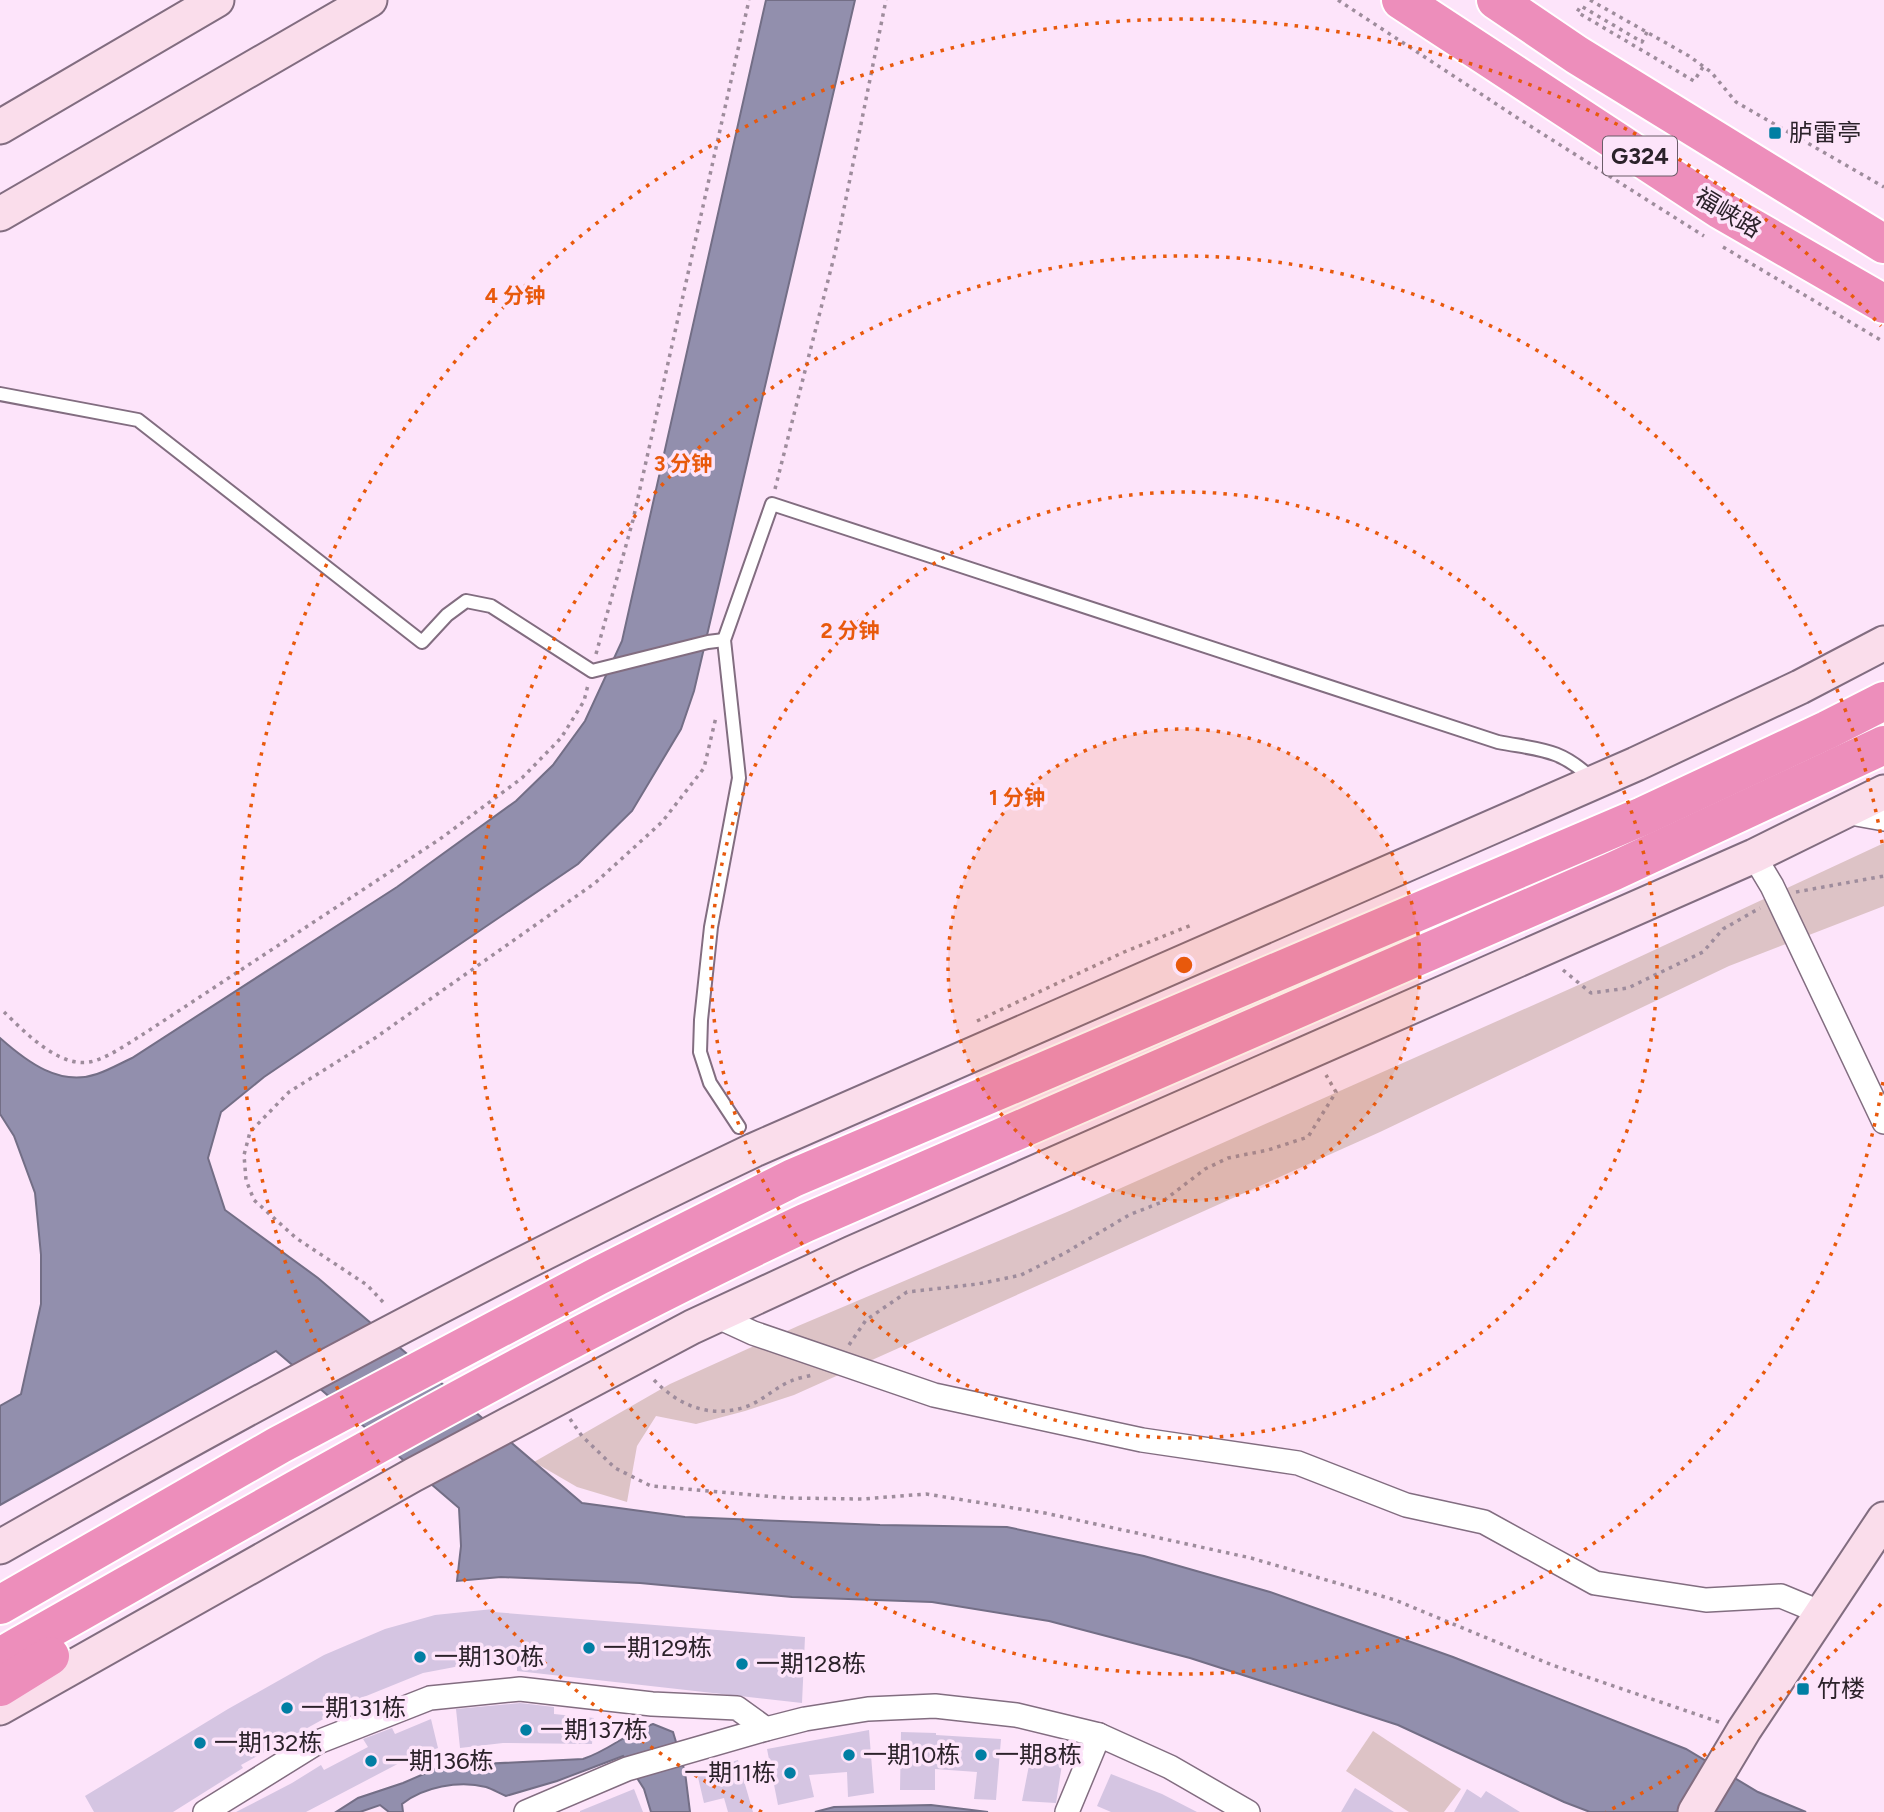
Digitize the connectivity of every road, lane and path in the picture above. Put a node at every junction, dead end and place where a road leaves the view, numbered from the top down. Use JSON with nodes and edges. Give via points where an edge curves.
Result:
{"nodes":[{"id":1,"x":217,"y":0,"type":"edge"},
{"id":2,"x":370,"y":0,"type":"edge"},
{"id":3,"x":749,"y":0,"type":"edge"},
{"id":4,"x":886,"y":0,"type":"edge"},
{"id":5,"x":1338,"y":0,"type":"edge"},
{"id":6,"x":1401,"y":0,"type":"edge"},
{"id":7,"x":1496,"y":0,"type":"edge"},
{"id":8,"x":1590,"y":0,"type":"edge"},
{"id":9,"x":1647,"y":32,"type":"junction"},
{"id":10,"x":1703,"y":67,"type":"junction"},
{"id":11,"x":0,"y":127,"type":"edge"},
{"id":12,"x":1884,"y":187,"type":"edge"},
{"id":13,"x":0,"y":214,"type":"edge"},
{"id":14,"x":1879,"y":235,"type":"edge"},
{"id":15,"x":1711,"y":240,"type":"dead end"},
{"id":16,"x":1723,"y":247,"type":"dead end"},
{"id":17,"x":1884,"y":304,"type":"edge"},
{"id":18,"x":1884,"y":342,"type":"edge"},
{"id":19,"x":0,"y":394,"type":"edge"},
{"id":20,"x":772,"y":504,"type":"junction"},
{"id":21,"x":723,"y":640,"type":"junction"},
{"id":22,"x":1884,"y":643,"type":"edge"},
{"id":23,"x":598,"y":671,"type":"junction"},
{"id":24,"x":1884,"y":701,"type":"edge"},
{"id":25,"x":716,"y":716,"type":"dead end"},
{"id":26,"x":1884,"y":745,"type":"edge"},
{"id":27,"x":1595,"y":782,"type":"junction"},
{"id":28,"x":1884,"y":792,"type":"edge"},
{"id":29,"x":1845,"y":813,"type":"junction"},
{"id":30,"x":1884,"y":820,"type":"edge"},
{"id":31,"x":1754,"y":856,"type":"junction"},
{"id":32,"x":1884,"y":876,"type":"edge"},
{"id":33,"x":1778,"y":898,"type":"junction"},
{"id":34,"x":1194,"y":924,"type":"dead end"},
{"id":35,"x":1538,"y":952,"type":"junction"},
{"id":36,"x":4,"y":1012,"type":"dead end"},
{"id":37,"x":977,"y":1021,"type":"dead end"},
{"id":38,"x":1327,"y":1074,"type":"dead end"},
{"id":39,"x":1884,"y":1122,"type":"edge"},
{"id":40,"x":739,"y":1127,"type":"dead end"},
{"id":41,"x":716,"y":1316,"type":"junction"},
{"id":42,"x":386,"y":1317,"type":"junction"},
{"id":43,"x":834,"y":1361,"type":"junction"},
{"id":44,"x":654,"y":1381,"type":"dead end"},
{"id":45,"x":556,"y":1400,"type":"junction"},
{"id":46,"x":378,"y":1444,"type":"junction"},
{"id":47,"x":267,"y":1452,"type":"junction"},
{"id":48,"x":1884,"y":1519,"type":"edge"},
{"id":49,"x":0,"y":1547,"type":"edge"},
{"id":50,"x":0,"y":1574,"type":"edge"},
{"id":51,"x":0,"y":1605,"type":"edge"},
{"id":52,"x":1822,"y":1613,"type":"junction"},
{"id":53,"x":0,"y":1657,"type":"edge"},
{"id":54,"x":0,"y":1687,"type":"edge"},
{"id":55,"x":0,"y":1708,"type":"edge"},
{"id":56,"x":766,"y":1729,"type":"junction"},
{"id":57,"x":1099,"y":1735,"type":"junction"},
{"id":58,"x":1740,"y":1738,"type":"junction"},
{"id":59,"x":205,"y":1812,"type":"edge"},
{"id":60,"x":528,"y":1812,"type":"edge"},
{"id":61,"x":1067,"y":1812,"type":"edge"},
{"id":62,"x":1248,"y":1812,"type":"edge"},
{"id":63,"x":1695,"y":1812,"type":"edge"}],
"edges":[{"from":1,"to":11,"type":"main road"},
{"from":2,"to":13,"type":"main road"},
{"from":3,"to":23,"type":"path"},
{"from":4,"to":20,"type":"path","via":[[835,253]]},
{"from":5,"to":15,"type":"path"},
{"from":6,"to":17,"type":"highway","name":"福峡路","number":"G324","via":[[1721,210]]},
{"from":7,"to":14,"type":"highway","number":"G324","via":[[1577,55]]},
{"from":8,"to":9,"type":"path"},
{"from":9,"to":10,"type":"path"},
{"from":9,"to":10,"type":"path","via":[[1642,42],[1581,6],[1577,12],[1694,81]]},
{"from":10,"to":12,"type":"path","via":[[1736,102]]},
{"from":16,"to":18,"type":"path"},
{"from":19,"to":23,"type":"lane","via":[[138,420],[422,642],[466,601],[479,603]]},
{"from":20,"to":21,"type":"lane"},
{"from":20,"to":27,"type":"lane","via":[[1486,738],[1558,754]]},
{"from":21,"to":23,"type":"lane"},
{"from":21,"to":40,"type":"lane","via":[[739,778],[711,927],[700,1052],[710,1083]]},
{"from":22,"to":27,"type":"main road"},
{"from":23,"to":36,"type":"path","via":[[561,738],[522,778],[440,839],[95,1062],[67,1061],[37,1043]]},
{"from":24,"to":47,"type":"highway","via":[[1643,816],[793,1178]]},
{"from":25,"to":42,"type":"path","via":[[704,768],[662,822],[595,883],[375,1038],[289,1092],[250,1132],[244,1156],[254,1200],[296,1238],[367,1285]]},
{"from":26,"to":46,"type":"highway","via":[[1614,870],[805,1223],[686,1279]]},
{"from":27,"to":42,"type":"main road","via":[[754,1150],[556,1245]]},
{"from":28,"to":29,"type":"main road"},
{"from":29,"to":30,"type":"street"},
{"from":29,"to":31,"type":"main road"},
{"from":31,"to":33,"type":"street"},
{"from":31,"to":35,"type":"main road"},
{"from":32,"to":33,"type":"path"},
{"from":33,"to":35,"type":"path","via":[[1723,929],[1703,952],[1628,988],[1591,993]]},
{"from":33,"to":39,"type":"street"},
{"from":34,"to":37,"type":"path"},
{"from":35,"to":41,"type":"main road"},
{"from":38,"to":43,"type":"path","via":[[1336,1091],[1308,1137],[1205,1168],[1162,1202],[1129,1215],[1021,1275],[907,1292],[866,1320]]},
{"from":41,"to":43,"type":"street"},
{"from":41,"to":45,"type":"main road"},
{"from":42,"to":49,"type":"main road","via":[[303,1378]]},
{"from":43,"to":44,"type":"path","via":[[824,1372],[791,1381],[749,1406],[718,1413],[669,1396]]},
{"from":43,"to":52,"type":"street","via":[[960,1401],[1142,1440],[1298,1463],[1406,1505],[1484,1522],[1595,1583],[1706,1600],[1781,1596]]},
{"from":45,"to":55,"type":"main road","via":[[413,1475]]},
{"from":45,"to":58,"type":"path","via":[[582,1436],[615,1468],[651,1486],[788,1498],[926,1494],[1045,1513],[1251,1558],[1395,1600]]},
{"from":46,"to":53,"type":"highway"},
{"from":46,"to":54,"type":"highway"},
{"from":47,"to":50,"type":"highway","via":[[153,1493]]},
{"from":47,"to":51,"type":"highway"},
{"from":48,"to":52,"type":"main road"},
{"from":52,"to":58,"type":"main road"},
{"from":56,"to":57,"type":"street","via":[[868,1709],[935,1706],[1016,1715]]},
{"from":56,"to":59,"type":"street","via":[[737,1708],[520,1689],[430,1698],[318,1742]]},
{"from":56,"to":60,"type":"street","via":[[627,1769]]},
{"from":57,"to":61,"type":"street"},
{"from":57,"to":62,"type":"street","via":[[1170,1767]]},
{"from":58,"to":63,"type":"main road"}]}
